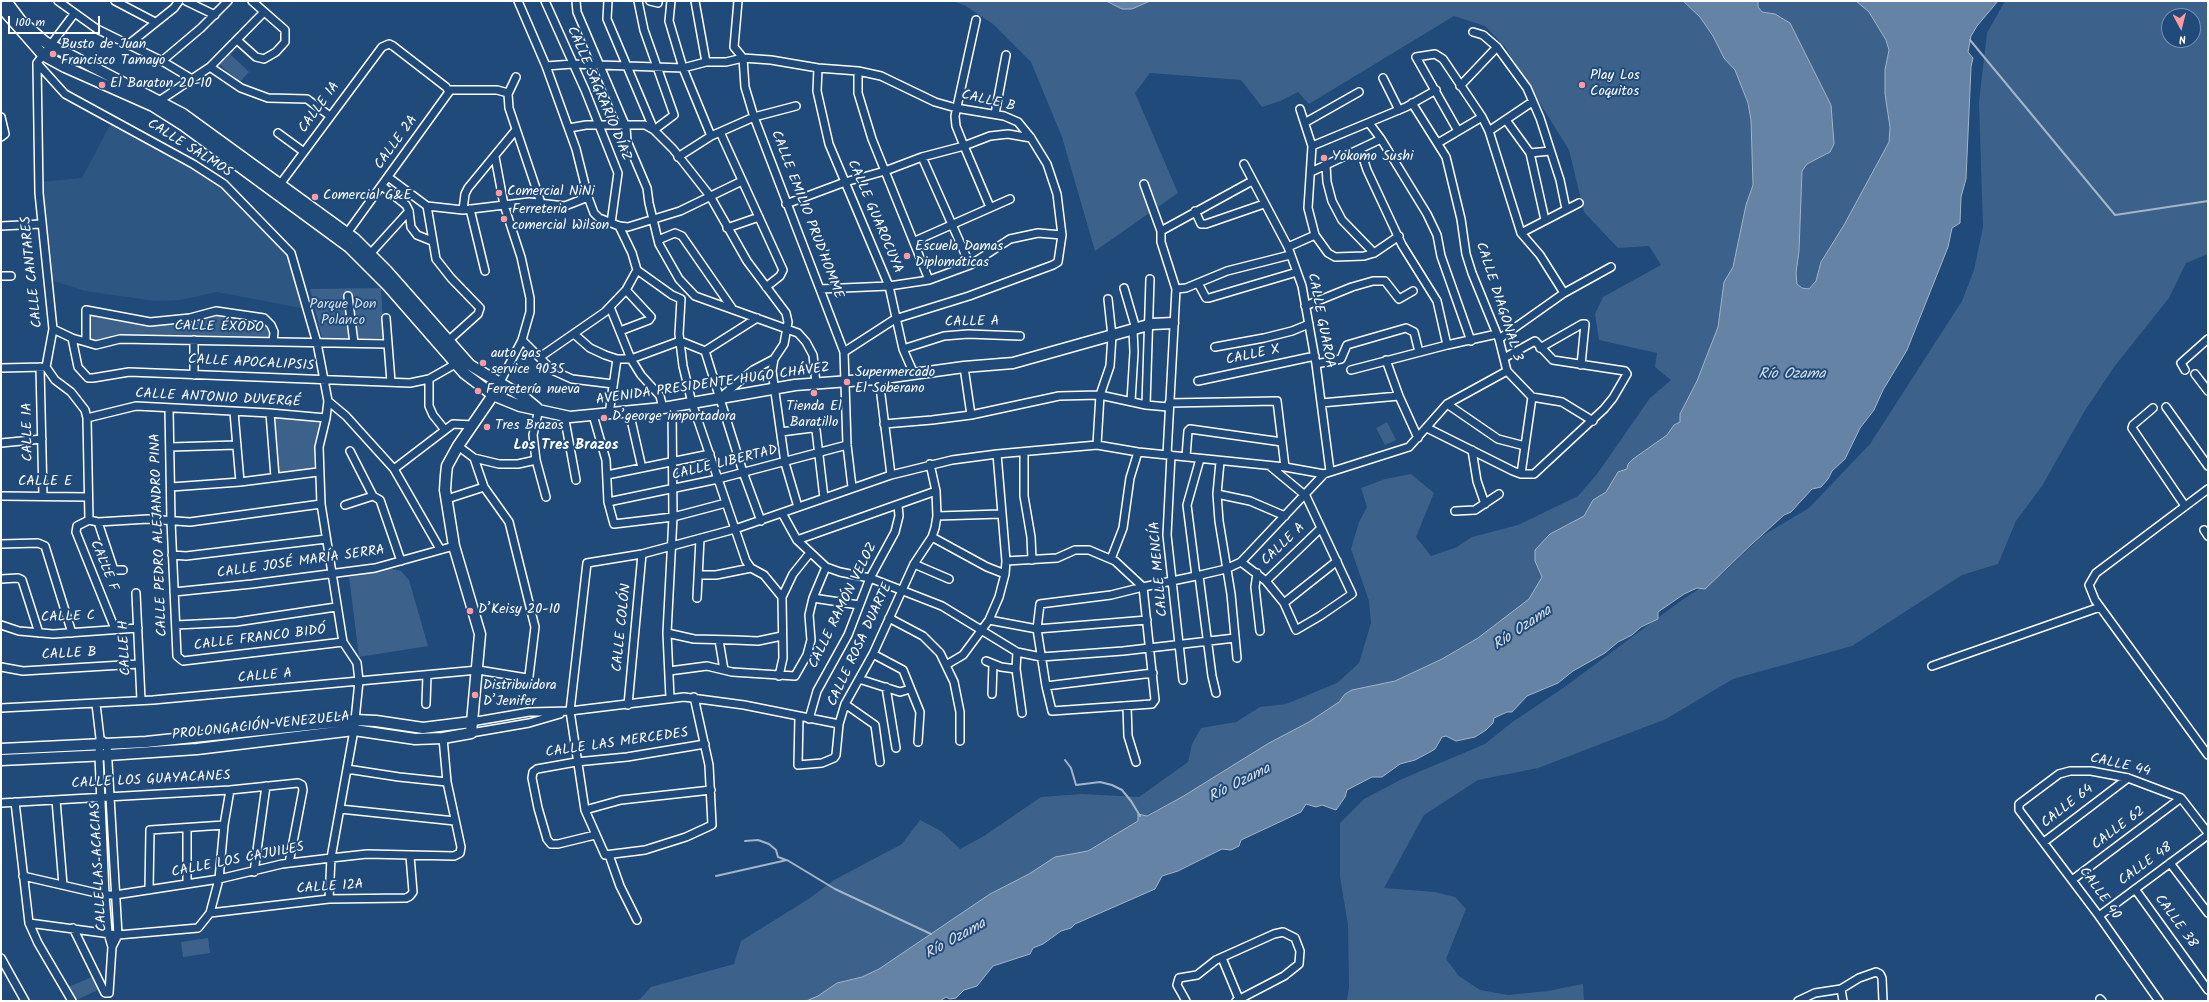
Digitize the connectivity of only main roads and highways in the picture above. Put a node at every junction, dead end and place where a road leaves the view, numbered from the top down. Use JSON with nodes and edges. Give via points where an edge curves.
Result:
{"nodes":[{"id":1,"x":6,"y":1,"type":"edge"},
{"id":2,"x":1,"y":7,"type":"edge"},
{"id":3,"x":156,"y":103,"type":"junction"},
{"id":4,"x":344,"y":237,"type":"junction"},
{"id":5,"x":1173,"y":323,"type":"road end"},
{"id":6,"x":459,"y":362,"type":"junction"},
{"id":7,"x":493,"y":395,"type":"junction"},
{"id":8,"x":523,"y":402,"type":"junction"},
{"id":9,"x":471,"y":722,"type":"junction"},
{"id":10,"x":355,"y":725,"type":"junction"},
{"id":11,"x":102,"y":748,"type":"junction"},
{"id":12,"x":1,"y":749,"type":"edge"},
{"id":13,"x":1,"y":760,"type":"edge"}],
"edges":[{"from":1,"to":3,"type":"main road","name":"AVENIDA PRESIDENTE HUGO CHÁVEZ","via":[[21,21],[45,42]]},
{"from":2,"to":3,"type":"main road","name":"AVENIDA PRESIDENTE HUGO CHÁVEZ","via":[[43,55],[64,67]]},
{"from":3,"to":4,"type":"main road","name":"AVENIDA PRESIDENTE HUGO CHÁVEZ","via":[[183,114]]},
{"from":4,"to":6,"type":"main road","name":"AVENIDA PRESIDENTE HUGO CHÁVEZ"},
{"from":4,"to":6,"type":"main road","name":"AVENIDA PRESIDENTE HUGO CHÁVEZ","via":[[370,254],[448,341]]},
{"from":5,"to":8,"type":"main road","name":"AVENIDA PRESIDENTE HUGO CHÁVEZ","via":[[1148,325],[1013,363],[879,379],[816,383],[668,407],[564,416]]},
{"from":6,"to":7,"type":"main road","name":"AVENIDA PRESIDENTE HUGO CHÁVEZ"},
{"from":6,"to":8,"type":"main road","name":"AVENIDA PRESIDENTE HUGO CHÁVEZ","via":[[499,384]]},
{"from":7,"to":8,"type":"main road","name":"AVENIDA PRESIDENTE HUGO CHÁVEZ"},
{"from":7,"to":9,"type":"main road","via":[[447,466],[447,499],[454,546],[480,634]]},
{"from":9,"to":10,"type":"main road","name":"PROLONGACIÓN VENEZUELA","via":[[422,728],[376,721]]},
{"from":9,"to":10,"type":"main road","name":"PROLONGACIÓN VENEZUELA","via":[[471,733],[415,739]]},
{"from":10,"to":11,"type":"main road","name":"PROLONGACIÓN VENEZUELA"},
{"from":11,"to":12,"type":"main road","name":"PROLONGACIÓN VENEZUELA"},
{"from":11,"to":13,"type":"main road","name":"PROLONGACIÓN VENEZUELA"}]}
